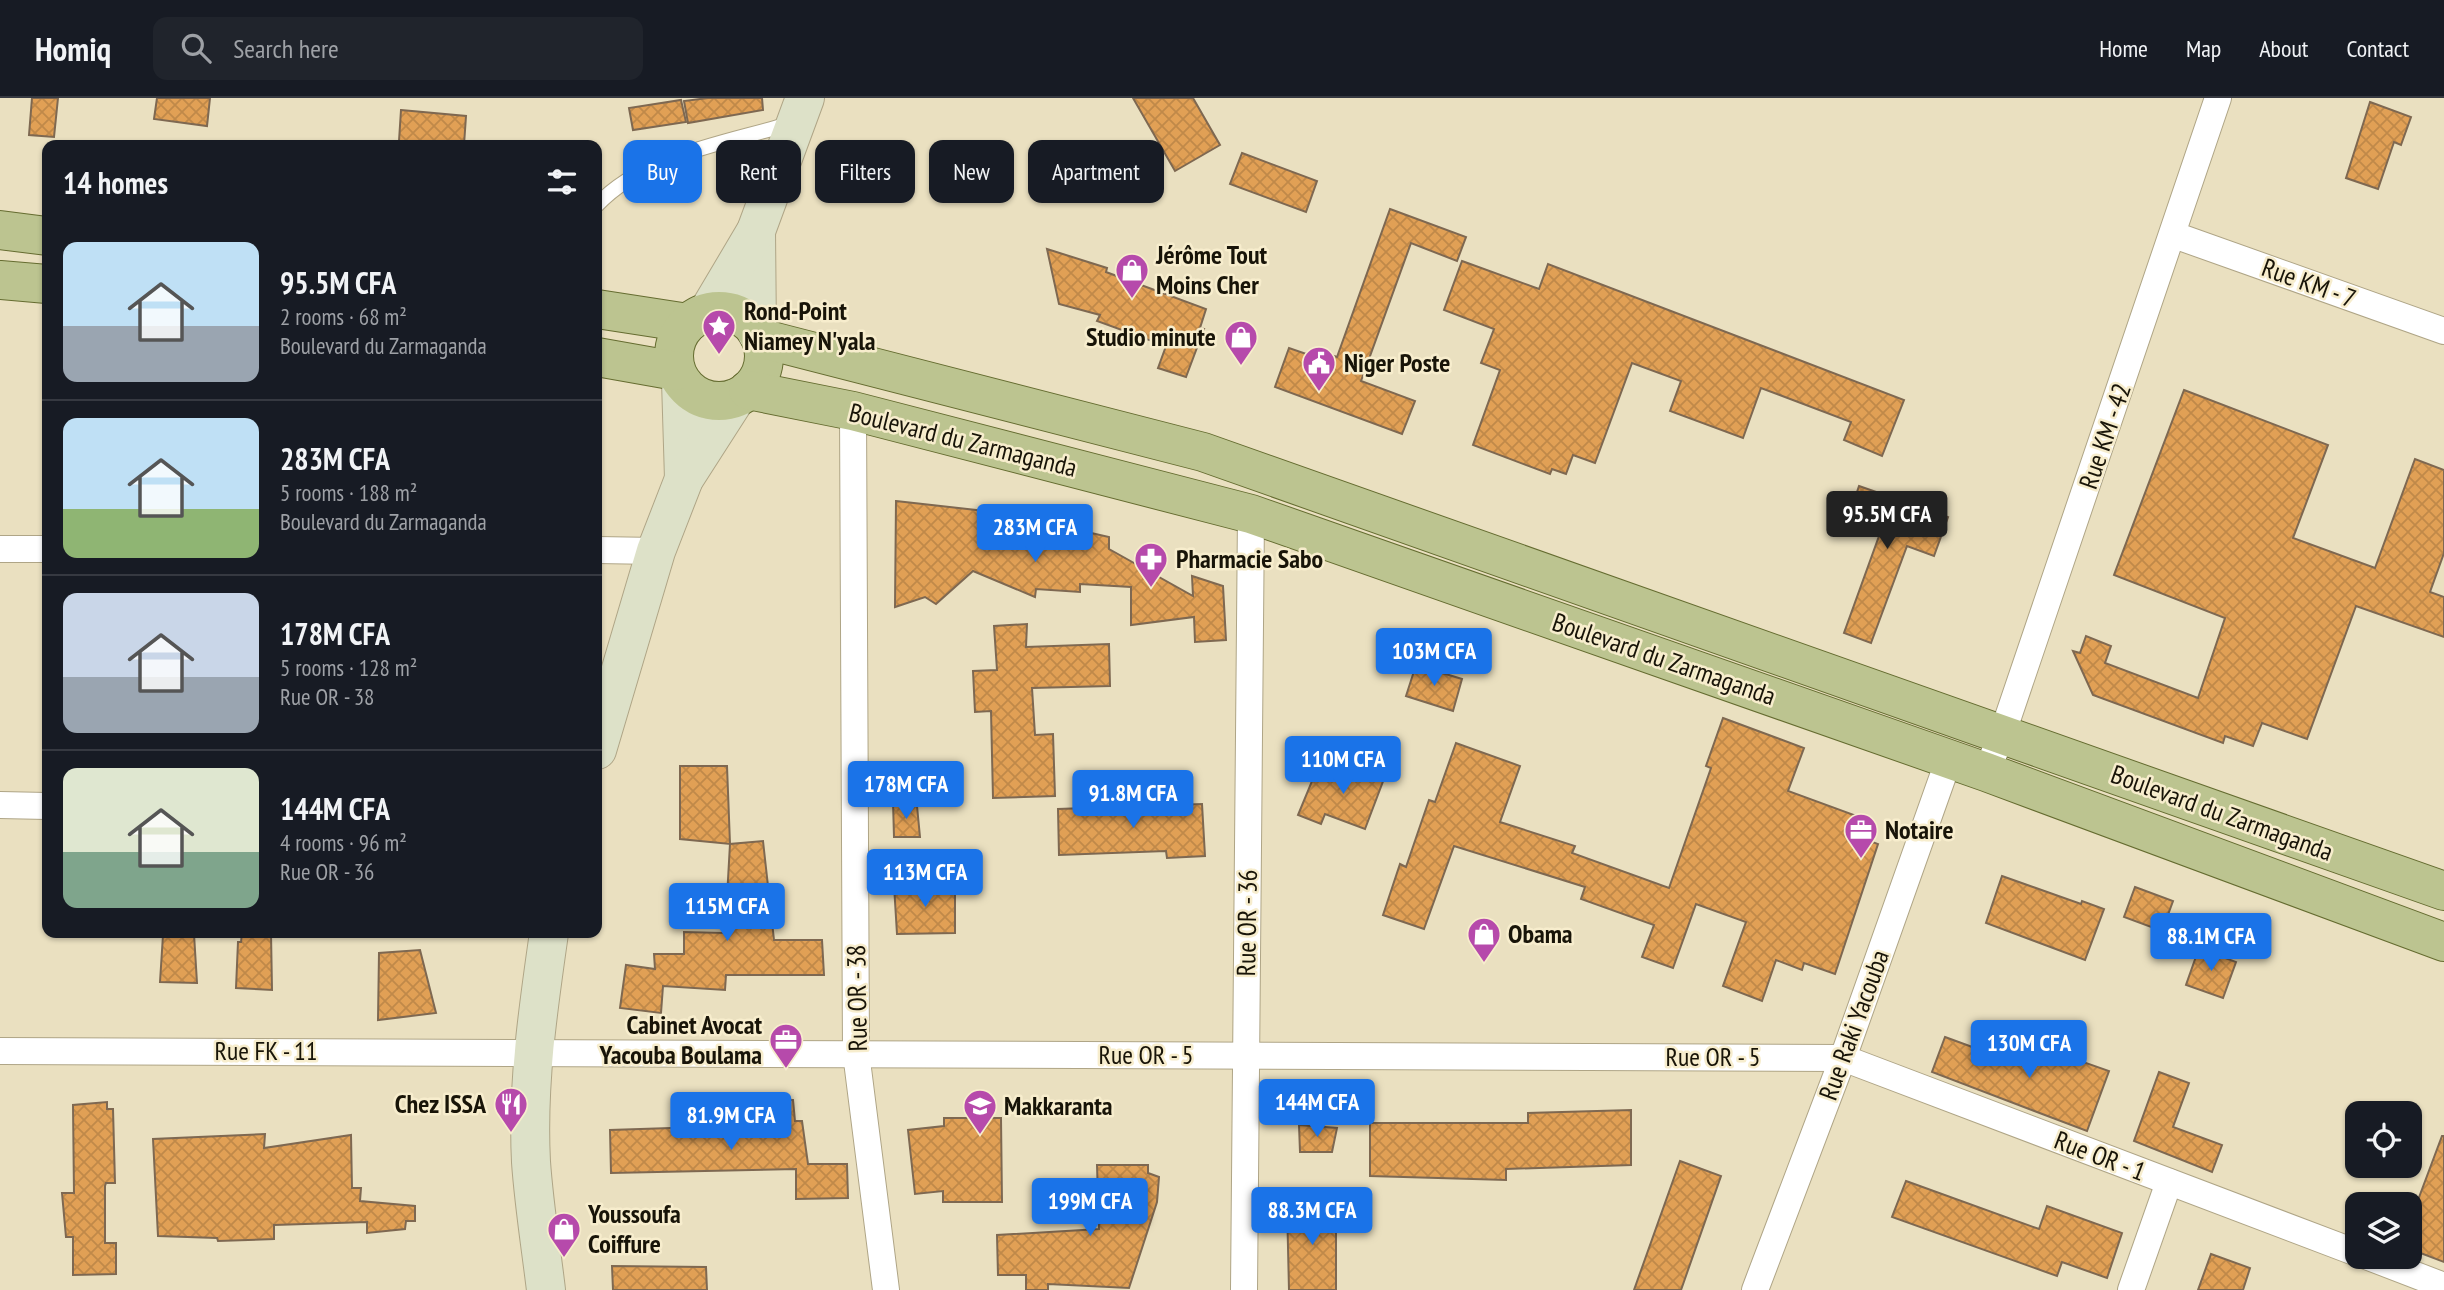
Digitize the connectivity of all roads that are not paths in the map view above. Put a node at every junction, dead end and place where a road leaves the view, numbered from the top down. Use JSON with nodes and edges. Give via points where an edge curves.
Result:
{"nodes":[{"id":1,"x":2218,"y":98,"type":"edge"},
{"id":2,"x":802,"y":110,"type":"edge"},
{"id":3,"x":602,"y":200,"type":"edge"},
{"id":4,"x":0,"y":230,"type":"edge"},
{"id":5,"x":756,"y":231,"type":"junction"},
{"id":6,"x":42,"y":235,"type":"edge"},
{"id":7,"x":2174,"y":235,"type":"junction"},
{"id":8,"x":0,"y":280,"type":"edge"},
{"id":9,"x":42,"y":284,"type":"edge"},
{"id":10,"x":602,"y":309,"type":"edge"},
{"id":11,"x":698,"y":318,"type":"junction"},
{"id":12,"x":2444,"y":331,"type":"edge"},
{"id":13,"x":759,"y":336,"type":"junction"},
{"id":14,"x":602,"y":359,"type":"edge"},
{"id":15,"x":679,"y":376,"type":"junction"},
{"id":16,"x":742,"y":394,"type":"junction"},
{"id":17,"x":853,"y":411,"type":"junction"},
{"id":18,"x":684,"y":479,"type":"junction"},
{"id":19,"x":1251,"y":514,"type":"junction"},
{"id":20,"x":0,"y":549,"type":"edge"},
{"id":21,"x":42,"y":549,"type":"edge"},
{"id":22,"x":602,"y":551,"type":"edge"},
{"id":23,"x":656,"y":551,"type":"junction"},
{"id":24,"x":602,"y":733,"type":"edge"},
{"id":25,"x":2003,"y":735,"type":"junction"},
{"id":26,"x":1949,"y":759,"type":"junction"},
{"id":27,"x":1986,"y":772,"type":"junction"},
{"id":28,"x":0,"y":805,"type":"edge"},
{"id":29,"x":42,"y":806,"type":"edge"},
{"id":30,"x":2444,"y":891,"type":"edge"},
{"id":31,"x":548,"y":938,"type":"edge"},
{"id":32,"x":2444,"y":942,"type":"edge"},
{"id":33,"x":0,"y":1051,"type":"edge"},
{"id":34,"x":533,"y":1052,"type":"junction"},
{"id":35,"x":856,"y":1054,"type":"junction"},
{"id":36,"x":1246,"y":1055,"type":"junction"},
{"id":37,"x":1843,"y":1058,"type":"junction"},
{"id":38,"x":2169,"y":1182,"type":"junction"},
{"id":39,"x":2345,"y":1248,"type":"edge"},
{"id":40,"x":2400,"y":1269,"type":"edge"},
{"id":41,"x":2444,"y":1286,"type":"edge"},
{"id":42,"x":546,"y":1290,"type":"edge"},
{"id":43,"x":886,"y":1290,"type":"edge"},
{"id":44,"x":1244,"y":1290,"type":"edge"},
{"id":45,"x":1755,"y":1290,"type":"edge"},
{"id":46,"x":2131,"y":1290,"type":"edge"}],
"edges":[{"from":1,"to":7,"type":"street","name":"Rue KM - 42"},
{"from":2,"to":3,"type":"lane","via":[[667,161],[614,187]]},
{"from":2,"to":5,"type":"main road"},
{"from":4,"to":6,"type":"main road"},
{"from":5,"to":11,"type":"main road"},
{"from":5,"to":13,"type":"main road"},
{"from":7,"to":12,"type":"street","name":"Rue KM - 7"},
{"from":7,"to":25,"type":"street","name":"Rue KM - 42"},
{"from":8,"to":9,"type":"main road"},
{"from":10,"to":11,"type":"main road"},
{"from":11,"to":13,"type":"main road","via":[[719,311],[741,317]]},
{"from":11,"to":15,"type":"main road","via":[[676,345]]},
{"from":13,"to":16,"type":"main road","via":[[762,366]]},
{"from":13,"to":25,"type":"main road","name":"Boulevard du Zarmaganda","via":[[1203,452]]},
{"from":14,"to":15,"type":"main road"},
{"from":15,"to":16,"type":"main road","via":[[700,397],[711,401]]},
{"from":15,"to":18,"type":"main road"},
{"from":16,"to":17,"type":"main road","name":"Boulevard du Zarmaganda"},
{"from":16,"to":18,"type":"main road"},
{"from":17,"to":19,"type":"main road","name":"Boulevard du Zarmaganda"},
{"from":17,"to":35,"type":"street","name":"Rue OR - 38"},
{"from":18,"to":23,"type":"main road"},
{"from":19,"to":26,"type":"main road","name":"Boulevard du Zarmaganda"},
{"from":19,"to":36,"type":"street","name":"Rue OR - 36"},
{"from":20,"to":21,"type":"street"},
{"from":22,"to":23,"type":"street"},
{"from":23,"to":24,"type":"main road"},
{"from":25,"to":27,"type":"street","name":"Rue KM - 42"},
{"from":25,"to":30,"type":"main road","name":"Boulevard du Zarmaganda"},
{"from":26,"to":27,"type":"main road","name":"Boulevard du Zarmaganda"},
{"from":26,"to":37,"type":"street","name":"Rue Raki Yacouba"},
{"from":27,"to":32,"type":"main road","name":"Boulevard du Zarmaganda"},
{"from":28,"to":29,"type":"street"},
{"from":31,"to":34,"type":"main road"},
{"from":33,"to":34,"type":"street","name":"Rue FK - 11"},
{"from":34,"to":35,"type":"street","name":"Rue OR - 5"},
{"from":34,"to":42,"type":"main road","via":[[531,1162]]},
{"from":35,"to":36,"type":"street","name":"Rue OR - 5"},
{"from":35,"to":43,"type":"street","name":"Rue OR - 38"},
{"from":36,"to":37,"type":"street","name":"Rue OR - 5"},
{"from":36,"to":44,"type":"street","name":"Rue OR - 36"},
{"from":37,"to":38,"type":"street","name":"Rue OR - 1"},
{"from":37,"to":45,"type":"street","name":"Rue Raki Yacouba"},
{"from":38,"to":39,"type":"street","name":"Rue OR - 1"},
{"from":38,"to":46,"type":"street"},
{"from":40,"to":41,"type":"street"}]}
